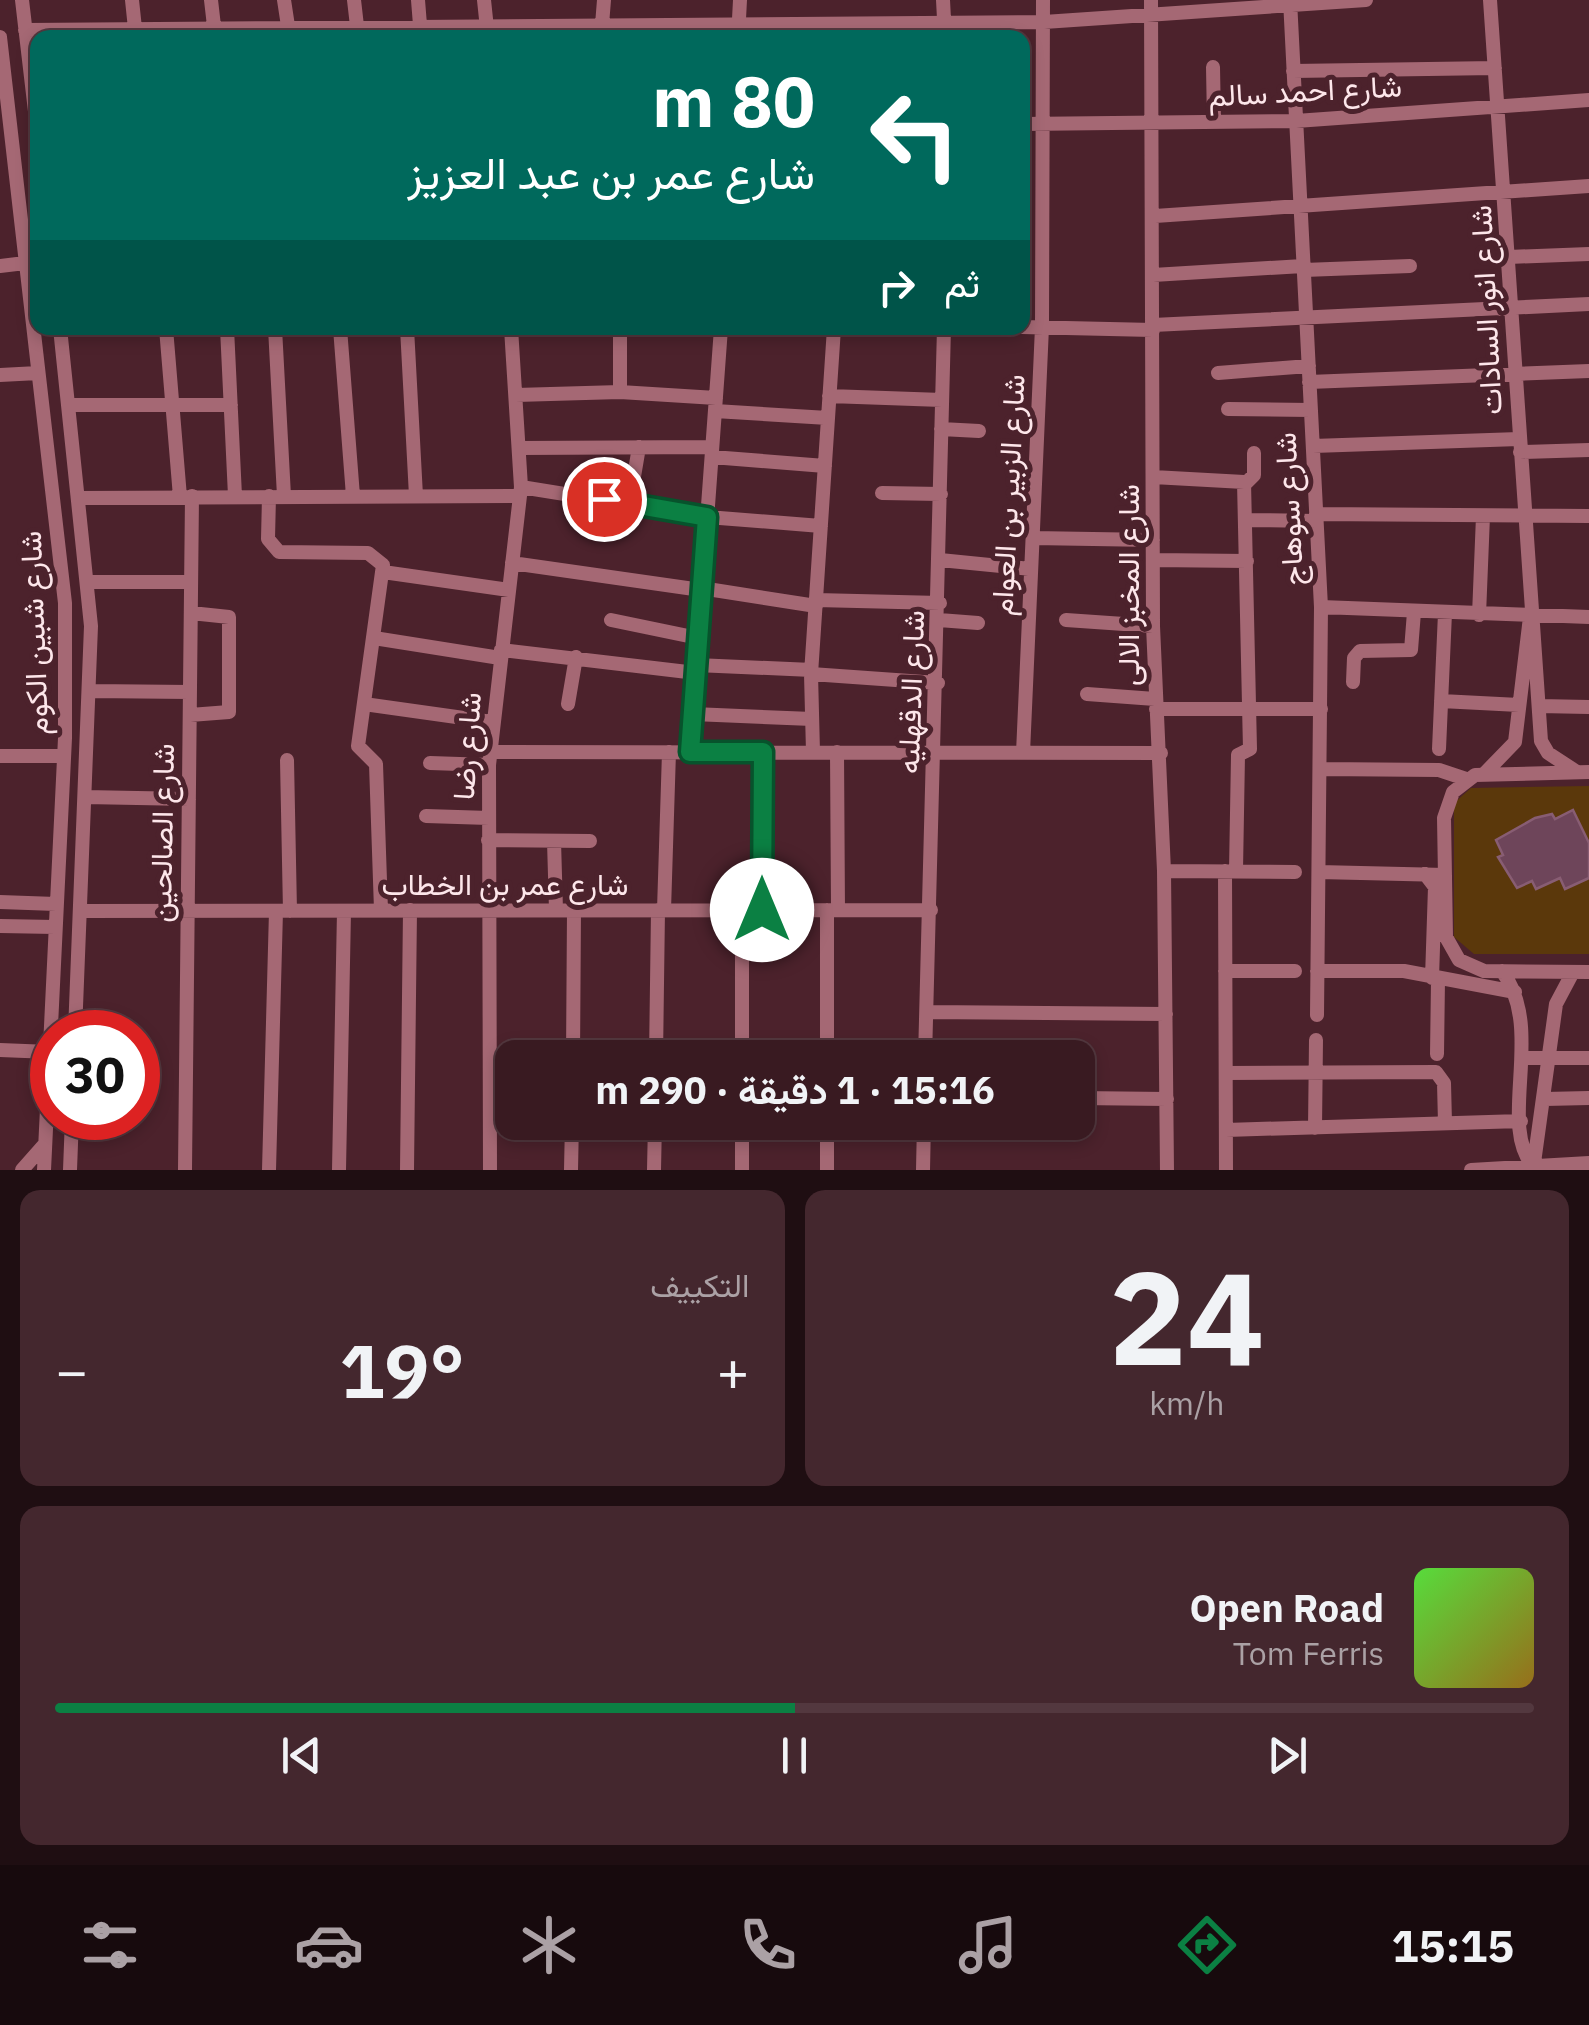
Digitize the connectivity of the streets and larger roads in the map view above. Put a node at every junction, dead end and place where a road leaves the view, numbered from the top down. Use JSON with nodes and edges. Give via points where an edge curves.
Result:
{"nodes":[{"id":1,"x":22,"y":0,"type":"edge"},
{"id":2,"x":132,"y":0,"type":"edge"},
{"id":3,"x":211,"y":0,"type":"edge"},
{"id":4,"x":284,"y":0,"type":"edge"},
{"id":5,"x":354,"y":0,"type":"edge"},
{"id":6,"x":418,"y":0,"type":"edge"},
{"id":7,"x":484,"y":0,"type":"edge"},
{"id":8,"x":604,"y":0,"type":"edge"},
{"id":9,"x":740,"y":0,"type":"edge"},
{"id":10,"x":943,"y":0,"type":"edge"},
{"id":11,"x":1044,"y":0,"type":"edge"},
{"id":12,"x":1366,"y":0,"type":"edge"},
{"id":13,"x":1490,"y":0,"type":"edge"},
{"id":14,"x":1290,"y":2,"type":"edge"},
{"id":15,"x":1151,"y":7,"type":"edge"},
{"id":16,"x":1044,"y":22,"type":"junction"},
{"id":17,"x":288,"y":26,"type":"junction"},
{"id":18,"x":357,"y":26,"type":"junction"},
{"id":19,"x":420,"y":26,"type":"junction"},
{"id":20,"x":602,"y":26,"type":"junction"},
{"id":21,"x":25,"y":30,"type":"junction"},
{"id":22,"x":30,"y":30,"type":"edge"},
{"id":23,"x":135,"y":30,"type":"edge"},
{"id":24,"x":208,"y":30,"type":"edge"},
{"id":25,"x":316,"y":30,"type":"edge"},
{"id":26,"x":339,"y":30,"type":"edge"},
{"id":27,"x":465,"y":30,"type":"edge"},
{"id":28,"x":487,"y":30,"type":"edge"},
{"id":29,"x":525,"y":30,"type":"edge"},
{"id":30,"x":712,"y":30,"type":"edge"},
{"id":31,"x":739,"y":30,"type":"edge"},
{"id":32,"x":944,"y":30,"type":"edge"},
{"id":33,"x":0,"y":37,"type":"edge"},
{"id":34,"x":1212,"y":68,"type":"dead end"},
{"id":35,"x":1495,"y":68,"type":"junction"},
{"id":36,"x":30,"y":71,"type":"edge"},
{"id":37,"x":1293,"y":71,"type":"junction"},
{"id":38,"x":3,"y":84,"type":"edge"},
{"id":39,"x":1589,"y":100,"type":"edge"},
{"id":40,"x":1498,"y":106,"type":"junction"},
{"id":41,"x":1153,"y":122,"type":"junction"},
{"id":42,"x":1214,"y":122,"type":"junction"},
{"id":43,"x":1296,"y":122,"type":"junction"},
{"id":44,"x":1030,"y":124,"type":"edge"},
{"id":45,"x":1044,"y":124,"type":"junction"},
{"id":46,"x":1589,"y":186,"type":"edge"},
{"id":47,"x":1505,"y":192,"type":"junction"},
{"id":48,"x":1300,"y":206,"type":"junction"},
{"id":49,"x":1154,"y":216,"type":"junction"},
{"id":50,"x":1589,"y":254,"type":"edge"},
{"id":51,"x":1509,"y":257,"type":"junction"},
{"id":52,"x":26,"y":262,"type":"junction"},
{"id":53,"x":0,"y":266,"type":"edge"},
{"id":54,"x":1410,"y":266,"type":"dead end"},
{"id":55,"x":1304,"y":268,"type":"junction"},
{"id":56,"x":1153,"y":275,"type":"junction"},
{"id":57,"x":30,"y":299,"type":"edge"},
{"id":58,"x":1589,"y":304,"type":"edge"},
{"id":59,"x":1512,"y":308,"type":"junction"},
{"id":60,"x":1306,"y":318,"type":"junction"},
{"id":61,"x":1030,"y":327,"type":"edge"},
{"id":62,"x":1042,"y":327,"type":"junction"},
{"id":63,"x":1153,"y":327,"type":"junction"},
{"id":64,"x":34,"y":335,"type":"edge"},
{"id":65,"x":61,"y":335,"type":"edge"},
{"id":66,"x":167,"y":335,"type":"edge"},
{"id":67,"x":227,"y":335,"type":"edge"},
{"id":68,"x":275,"y":335,"type":"edge"},
{"id":69,"x":341,"y":335,"type":"edge"},
{"id":70,"x":406,"y":335,"type":"edge"},
{"id":71,"x":512,"y":335,"type":"edge"},
{"id":72,"x":620,"y":335,"type":"edge"},
{"id":73,"x":720,"y":335,"type":"edge"},
{"id":74,"x":833,"y":335,"type":"edge"},
{"id":75,"x":944,"y":335,"type":"edge"},
{"id":76,"x":1589,"y":371,"type":"edge"},
{"id":77,"x":38,"y":373,"type":"junction"},
{"id":78,"x":1218,"y":373,"type":"dead end"},
{"id":79,"x":0,"y":374,"type":"edge"},
{"id":80,"x":1309,"y":374,"type":"junction"},
{"id":81,"x":1516,"y":374,"type":"junction"},
{"id":82,"x":620,"y":392,"type":"junction"},
{"id":83,"x":516,"y":395,"type":"junction"},
{"id":84,"x":829,"y":396,"type":"junction"},
{"id":85,"x":942,"y":400,"type":"junction"},
{"id":86,"x":715,"y":404,"type":"junction"},
{"id":87,"x":69,"y":405,"type":"junction"},
{"id":88,"x":173,"y":405,"type":"junction"},
{"id":89,"x":231,"y":405,"type":"junction"},
{"id":90,"x":1228,"y":408,"type":"dead end"},
{"id":91,"x":1311,"y":410,"type":"junction"},
{"id":92,"x":828,"y":418,"type":"junction"},
{"id":93,"x":942,"y":429,"type":"junction"},
{"id":94,"x":979,"y":431,"type":"dead end"},
{"id":95,"x":1520,"y":445,"type":"junction"},
{"id":96,"x":1312,"y":446,"type":"junction"},
{"id":97,"x":639,"y":447,"type":"junction"},
{"id":98,"x":520,"y":448,"type":"junction"},
{"id":99,"x":1589,"y":450,"type":"edge"},
{"id":100,"x":712,"y":452,"type":"junction"},
{"id":101,"x":1254,"y":453,"type":"dead end"},
{"id":102,"x":825,"y":466,"type":"junction"},
{"id":103,"x":1153,"y":477,"type":"junction"},
{"id":104,"x":1244,"y":484,"type":"junction"},
{"id":105,"x":520,"y":491,"type":"junction"},
{"id":106,"x":882,"y":493,"type":"dead end"},
{"id":107,"x":941,"y":494,"type":"junction"},
{"id":108,"x":236,"y":496,"type":"junction"},
{"id":109,"x":276,"y":496,"type":"junction"},
{"id":110,"x":353,"y":496,"type":"junction"},
{"id":111,"x":416,"y":496,"type":"junction"},
{"id":112,"x":186,"y":497,"type":"junction"},
{"id":113,"x":79,"y":498,"type":"junction"},
{"id":114,"x":629,"y":506,"type":"junction"},
{"id":115,"x":1483,"y":516,"type":"junction"},
{"id":116,"x":1524,"y":516,"type":"junction"},
{"id":117,"x":1589,"y":516,"type":"edge"},
{"id":118,"x":707,"y":517,"type":"junction"},
{"id":119,"x":1316,"y":517,"type":"junction"},
{"id":120,"x":1246,"y":520,"type":"junction"},
{"id":121,"x":821,"y":526,"type":"junction"},
{"id":122,"x":1032,"y":538,"type":"junction"},
{"id":123,"x":1153,"y":540,"type":"junction"},
{"id":124,"x":940,"y":560,"type":"junction"},
{"id":125,"x":1153,"y":560,"type":"junction"},
{"id":126,"x":1247,"y":561,"type":"junction"},
{"id":127,"x":512,"y":563,"type":"junction"},
{"id":128,"x":1031,"y":569,"type":"junction"},
{"id":129,"x":383,"y":572,"type":"junction"},
{"id":130,"x":87,"y":582,"type":"junction"},
{"id":131,"x":191,"y":582,"type":"junction"},
{"id":132,"x":702,"y":589,"type":"junction"},
{"id":133,"x":509,"y":590,"type":"junction"},
{"id":134,"x":816,"y":604,"type":"junction"},
{"id":135,"x":940,"y":604,"type":"junction"},
{"id":136,"x":1321,"y":607,"type":"junction"},
{"id":137,"x":1414,"y":612,"type":"junction"},
{"id":138,"x":191,"y":613,"type":"junction"},
{"id":139,"x":1444,"y":613,"type":"junction"},
{"id":140,"x":1479,"y":615,"type":"junction"},
{"id":141,"x":1530,"y":617,"type":"junction"},
{"id":142,"x":1589,"y":617,"type":"edge"},
{"id":143,"x":611,"y":620,"type":"dead end"},
{"id":144,"x":940,"y":620,"type":"junction"},
{"id":145,"x":1066,"y":620,"type":"dead end"},
{"id":146,"x":978,"y":623,"type":"dead end"},
{"id":147,"x":1154,"y":626,"type":"junction"},
{"id":148,"x":374,"y":638,"type":"junction"},
{"id":149,"x":698,"y":638,"type":"junction"},
{"id":150,"x":500,"y":654,"type":"junction"},
{"id":151,"x":576,"y":657,"type":"junction"},
{"id":152,"x":696,"y":669,"type":"junction"},
{"id":153,"x":811,"y":672,"type":"junction"},
{"id":154,"x":1354,"y":682,"type":"dead end"},
{"id":155,"x":938,"y":683,"type":"junction"},
{"id":156,"x":90,"y":691,"type":"junction"},
{"id":157,"x":190,"y":692,"type":"junction"},
{"id":158,"x":1088,"y":694,"type":"dead end"},
{"id":159,"x":1441,"y":700,"type":"junction"},
{"id":160,"x":364,"y":704,"type":"junction"},
{"id":161,"x":568,"y":704,"type":"dead end"},
{"id":162,"x":1155,"y":704,"type":"junction"},
{"id":163,"x":1519,"y":705,"type":"junction"},
{"id":164,"x":1539,"y":706,"type":"junction"},
{"id":165,"x":1589,"y":707,"type":"edge"},
{"id":166,"x":1253,"y":709,"type":"junction"},
{"id":167,"x":1321,"y":709,"type":"junction"},
{"id":168,"x":692,"y":714,"type":"junction"},
{"id":169,"x":190,"y":715,"type":"junction"},
{"id":170,"x":812,"y":719,"type":"junction"},
{"id":171,"x":492,"y":722,"type":"junction"},
{"id":172,"x":1438,"y":749,"type":"dead end"},
{"id":173,"x":668,"y":752,"type":"junction"},
{"id":174,"x":690,"y":752,"type":"junction"},
{"id":175,"x":763,"y":752,"type":"junction"},
{"id":176,"x":813,"y":752,"type":"junction"},
{"id":177,"x":837,"y":752,"type":"junction"},
{"id":178,"x":936,"y":752,"type":"junction"},
{"id":179,"x":1023,"y":753,"type":"junction"},
{"id":180,"x":1160,"y":753,"type":"junction"},
{"id":181,"x":0,"y":756,"type":"edge"},
{"id":182,"x":64,"y":756,"type":"junction"},
{"id":183,"x":489,"y":758,"type":"junction"},
{"id":184,"x":287,"y":760,"type":"dead end"},
{"id":185,"x":430,"y":763,"type":"dead end"},
{"id":186,"x":1320,"y":769,"type":"junction"},
{"id":187,"x":1583,"y":772,"type":"edge"},
{"id":188,"x":1484,"y":774,"type":"junction"},
{"id":189,"x":1466,"y":779,"type":"junction"},
{"id":190,"x":85,"y":797,"type":"junction"},
{"id":191,"x":189,"y":798,"type":"junction"},
{"id":192,"x":426,"y":816,"type":"dead end"},
{"id":193,"x":489,"y":818,"type":"junction"},
{"id":194,"x":488,"y":840,"type":"junction"},
{"id":195,"x":554,"y":841,"type":"junction"},
{"id":196,"x":590,"y":841,"type":"dead end"},
{"id":197,"x":1164,"y":872,"type":"junction"},
{"id":198,"x":1231,"y":872,"type":"junction"},
{"id":199,"x":1295,"y":872,"type":"dead end"},
{"id":200,"x":1319,"y":872,"type":"junction"},
{"id":201,"x":1425,"y":874,"type":"junction"},
{"id":202,"x":1445,"y":875,"type":"junction"},
{"id":203,"x":0,"y":902,"type":"edge"},
{"id":204,"x":56,"y":904,"type":"junction"},
{"id":205,"x":344,"y":910,"type":"junction"},
{"id":206,"x":381,"y":910,"type":"junction"},
{"id":207,"x":410,"y":910,"type":"junction"},
{"id":208,"x":488,"y":910,"type":"junction"},
{"id":209,"x":556,"y":910,"type":"junction"},
{"id":210,"x":574,"y":910,"type":"junction"},
{"id":211,"x":661,"y":910,"type":"junction"},
{"id":212,"x":742,"y":910,"type":"junction"},
{"id":213,"x":762,"y":910,"type":"junction"},
{"id":214,"x":832,"y":910,"type":"junction"},
{"id":215,"x":930,"y":910,"type":"junction"},
{"id":216,"x":80,"y":911,"type":"junction"},
{"id":217,"x":188,"y":911,"type":"junction"},
{"id":218,"x":283,"y":911,"type":"junction"},
{"id":219,"x":0,"y":926,"type":"edge"},
{"id":220,"x":55,"y":927,"type":"junction"},
{"id":221,"x":1226,"y":971,"type":"junction"},
{"id":222,"x":1294,"y":971,"type":"dead end"},
{"id":223,"x":1502,"y":971,"type":"junction"},
{"id":224,"x":1317,"y":972,"type":"junction"},
{"id":225,"x":1581,"y":972,"type":"edge"},
{"id":226,"x":1435,"y":979,"type":"junction"},
{"id":227,"x":1515,"y":992,"type":"junction"},
{"id":228,"x":52,"y":1010,"type":"edge"},
{"id":229,"x":76,"y":1010,"type":"edge"},
{"id":230,"x":927,"y":1012,"type":"junction"},
{"id":231,"x":1166,"y":1014,"type":"junction"},
{"id":232,"x":1317,"y":1015,"type":"dead end"},
{"id":233,"x":572,"y":1040,"type":"edge"},
{"id":234,"x":657,"y":1040,"type":"edge"},
{"id":235,"x":742,"y":1040,"type":"edge"},
{"id":236,"x":828,"y":1040,"type":"edge"},
{"id":237,"x":926,"y":1040,"type":"edge"},
{"id":238,"x":1316,"y":1040,"type":"dead end"},
{"id":239,"x":0,"y":1050,"type":"edge"},
{"id":240,"x":30,"y":1051,"type":"edge"},
{"id":241,"x":1436,"y":1054,"type":"dead end"},
{"id":242,"x":1522,"y":1058,"type":"junction"},
{"id":243,"x":1549,"y":1058,"type":"junction"},
{"id":244,"x":1589,"y":1058,"type":"edge"},
{"id":245,"x":1226,"y":1073,"type":"junction"},
{"id":246,"x":1316,"y":1073,"type":"junction"},
{"id":247,"x":1095,"y":1098,"type":"edge"},
{"id":248,"x":1589,"y":1098,"type":"edge"},
{"id":249,"x":1167,"y":1099,"type":"junction"},
{"id":250,"x":1545,"y":1099,"type":"junction"},
{"id":251,"x":1521,"y":1121,"type":"junction"},
{"id":252,"x":1445,"y":1124,"type":"junction"},
{"id":253,"x":1315,"y":1128,"type":"junction"},
{"id":254,"x":1226,"y":1130,"type":"junction"},
{"id":255,"x":46,"y":1140,"type":"edge"},
{"id":256,"x":71,"y":1140,"type":"edge"},
{"id":257,"x":572,"y":1140,"type":"edge"},
{"id":258,"x":655,"y":1140,"type":"edge"},
{"id":259,"x":742,"y":1140,"type":"edge"},
{"id":260,"x":827,"y":1140,"type":"edge"},
{"id":261,"x":924,"y":1140,"type":"edge"},
{"id":262,"x":46,"y":1144,"type":"junction"},
{"id":263,"x":1589,"y":1162,"type":"edge"},
{"id":264,"x":1532,"y":1168,"type":"edge"},
{"id":265,"x":22,"y":1170,"type":"edge"},
{"id":266,"x":44,"y":1170,"type":"edge"},
{"id":267,"x":70,"y":1170,"type":"edge"},
{"id":268,"x":185,"y":1170,"type":"edge"},
{"id":269,"x":269,"y":1170,"type":"edge"},
{"id":270,"x":339,"y":1170,"type":"edge"},
{"id":271,"x":407,"y":1170,"type":"edge"},
{"id":272,"x":490,"y":1170,"type":"edge"},
{"id":273,"x":571,"y":1170,"type":"edge"},
{"id":274,"x":654,"y":1170,"type":"edge"},
{"id":275,"x":742,"y":1170,"type":"edge"},
{"id":276,"x":827,"y":1170,"type":"edge"},
{"id":277,"x":923,"y":1170,"type":"edge"},
{"id":278,"x":1168,"y":1170,"type":"edge"},
{"id":279,"x":1226,"y":1170,"type":"edge"},
{"id":280,"x":1472,"y":1170,"type":"edge"}],
"edges":[{"from":1,"to":21,"type":"street"},
{"from":2,"to":23,"type":"street"},
{"from":3,"to":24,"type":"street"},
{"from":4,"to":17,"type":"street"},
{"from":5,"to":18,"type":"street"},
{"from":6,"to":19,"type":"street"},
{"from":7,"to":28,"type":"street"},
{"from":8,"to":20,"type":"street"},
{"from":9,"to":31,"type":"street"},
{"from":10,"to":32,"type":"street"},
{"from":11,"to":16,"type":"street","name":"شارع الزبير بن العوام"},
{"from":12,"to":14,"type":"street"},
{"from":13,"to":35,"type":"street","name":"شارع انور السادات"},
{"from":14,"to":15,"type":"street"},
{"from":14,"to":37,"type":"street","name":"شارع سوهاج"},
{"from":15,"to":16,"type":"street"},
{"from":15,"to":41,"type":"street","name":"شارع المخبز الالى"},
{"from":16,"to":32,"type":"street"},
{"from":16,"to":45,"type":"street","name":"شارع الزبير بن العوام"},
{"from":17,"to":24,"type":"street"},
{"from":17,"to":25,"type":"street"},
{"from":18,"to":19,"type":"street"},
{"from":18,"to":26,"type":"street"},
{"from":19,"to":27,"type":"street"},
{"from":20,"to":29,"type":"street"},
{"from":20,"to":30,"type":"street"},
{"from":21,"to":22,"type":"street"},
{"from":21,"to":36,"type":"street"},
{"from":33,"to":38,"type":"street","name":"شارع شبين الكوم"},
{"from":34,"to":42,"type":"street"},
{"from":35,"to":37,"type":"street"},
{"from":35,"to":40,"type":"street","name":"شارع انور السادات"},
{"from":37,"to":43,"type":"street","name":"شارع سوهاج"},
{"from":38,"to":52,"type":"street","name":"شارع شبين الكوم"},
{"from":39,"to":40,"type":"street","name":"شارع احمد سالم"},
{"from":40,"to":43,"type":"street","name":"شارع احمد سالم"},
{"from":40,"to":47,"type":"street","name":"شارع انور السادات"},
{"from":41,"to":42,"type":"street","name":"شارع احمد سالم"},
{"from":41,"to":45,"type":"street","name":"شارع احمد سالم"},
{"from":41,"to":49,"type":"street","name":"شارع المخبز الالى"},
{"from":42,"to":43,"type":"street","name":"شارع احمد سالم"},
{"from":43,"to":48,"type":"street","name":"شارع سوهاج"},
{"from":44,"to":45,"type":"street","name":"شارع احمد سالم"},
{"from":45,"to":62,"type":"street","name":"شارع الزبير بن العوام"},
{"from":46,"to":47,"type":"street"},
{"from":47,"to":48,"type":"street"},
{"from":47,"to":51,"type":"street","name":"شارع انور السادات"},
{"from":48,"to":49,"type":"street"},
{"from":48,"to":55,"type":"street","name":"شارع سوهاج"},
{"from":49,"to":56,"type":"street","name":"شارع المخبز الالى"},
{"from":50,"to":51,"type":"street"},
{"from":51,"to":59,"type":"street","name":"شارع انور السادات"},
{"from":52,"to":53,"type":"street"},
{"from":52,"to":57,"type":"street","name":"شارع شبين الكوم"},
{"from":54,"to":55,"type":"street"},
{"from":55,"to":56,"type":"street"},
{"from":55,"to":60,"type":"street","name":"شارع سوهاج"},
{"from":56,"to":63,"type":"street","name":"شارع المخبز الالى"},
{"from":58,"to":59,"type":"street"},
{"from":59,"to":60,"type":"street"},
{"from":59,"to":81,"type":"street","name":"شارع انور السادات"},
{"from":60,"to":63,"type":"street"},
{"from":60,"to":80,"type":"street","name":"شارع سوهاج"},
{"from":61,"to":62,"type":"street"},
{"from":62,"to":63,"type":"street"},
{"from":62,"to":122,"type":"street","name":"شارع الزبير بن العوام"},
{"from":63,"to":103,"type":"street","name":"شارع المخبز الالى"},
{"from":64,"to":77,"type":"street","name":"شارع شبين الكوم"},
{"from":65,"to":87,"type":"street","name":"شارع شبين الكوم"},
{"from":66,"to":88,"type":"street","name":"شارع الصالحين"},
{"from":67,"to":89,"type":"street"},
{"from":68,"to":109,"type":"street"},
{"from":69,"to":110,"type":"street"},
{"from":70,"to":111,"type":"street"},
{"from":71,"to":83,"type":"street","name":"شارع رضا"},
{"from":72,"to":82,"type":"street"},
{"from":73,"to":86,"type":"street"},
{"from":74,"to":84,"type":"street"},
{"from":75,"to":85,"type":"street","name":"شارع الدقهليه"},
{"from":76,"to":81,"type":"street"},
{"from":77,"to":79,"type":"street"},
{"from":77,"to":182,"type":"street","name":"شارع شبين الكوم","via":[[65,603]]},
{"from":78,"to":80,"type":"street"},
{"from":80,"to":81,"type":"street"},
{"from":80,"to":91,"type":"street","name":"شارع سوهاج"},
{"from":81,"to":95,"type":"street","name":"شارع انور السادات"},
{"from":82,"to":83,"type":"street"},
{"from":82,"to":86,"type":"street"},
{"from":83,"to":98,"type":"street","name":"شارع رضا"},
{"from":84,"to":85,"type":"street"},
{"from":84,"to":92,"type":"street"},
{"from":85,"to":93,"type":"street","name":"شارع الدقهليه"},
{"from":86,"to":92,"type":"street"},
{"from":86,"to":100,"type":"street"},
{"from":87,"to":88,"type":"street"},
{"from":87,"to":113,"type":"street","name":"شارع شبين الكوم"},
{"from":88,"to":89,"type":"street"},
{"from":88,"to":112,"type":"street","name":"شارع الصالحين"},
{"from":89,"to":108,"type":"street"},
{"from":90,"to":91,"type":"street"},
{"from":91,"to":96,"type":"street","name":"شارع سوهاج"},
{"from":92,"to":102,"type":"street"},
{"from":93,"to":94,"type":"street"},
{"from":93,"to":107,"type":"street","name":"شارع الدقهليه"},
{"from":95,"to":96,"type":"street"},
{"from":95,"to":99,"type":"street"},
{"from":95,"to":116,"type":"street","name":"شارع انور السادات"},
{"from":96,"to":119,"type":"street","name":"شارع سوهاج"},
{"from":97,"to":98,"type":"street"},
{"from":97,"to":100,"type":"street"},
{"from":97,"to":114,"type":"street"},
{"from":98,"to":105,"type":"street","name":"شارع رضا"},
{"from":100,"to":102,"type":"street"},
{"from":100,"to":118,"type":"street"},
{"from":101,"to":104,"type":"street","via":[[1254,475]]},
{"from":102,"to":121,"type":"street"},
{"from":103,"to":104,"type":"street"},
{"from":103,"to":123,"type":"street","name":"شارع المخبز الالى"},
{"from":104,"to":120,"type":"street"},
{"from":105,"to":111,"type":"street"},
{"from":105,"to":114,"type":"street"},
{"from":105,"to":127,"type":"street","name":"شارع رضا"},
{"from":106,"to":107,"type":"street"},
{"from":107,"to":124,"type":"street","name":"شارع الدقهليه"},
{"from":108,"to":109,"type":"street"},
{"from":108,"to":112,"type":"street"},
{"from":109,"to":110,"type":"street"},
{"from":109,"to":129,"type":"street","via":[[268,539],[274,549],[368,553],[380,559]]},
{"from":110,"to":111,"type":"street"},
{"from":112,"to":113,"type":"street"},
{"from":112,"to":131,"type":"street","name":"شارع الصالحين"},
{"from":113,"to":130,"type":"street","name":"شارع شبين الكوم"},
{"from":114,"to":118,"type":"street"},
{"from":115,"to":116,"type":"street"},
{"from":115,"to":119,"type":"street"},
{"from":115,"to":140,"type":"street"},
{"from":116,"to":117,"type":"street"},
{"from":116,"to":141,"type":"street","name":"شارع انور السادات"},
{"from":118,"to":121,"type":"street"},
{"from":118,"to":132,"type":"street"},
{"from":119,"to":120,"type":"street"},
{"from":119,"to":136,"type":"street","name":"شارع سوهاج"},
{"from":120,"to":126,"type":"street"},
{"from":121,"to":134,"type":"street"},
{"from":122,"to":123,"type":"street"},
{"from":122,"to":128,"type":"street","name":"شارع الزبير بن العوام"},
{"from":123,"to":125,"type":"street","name":"شارع المخبز الالى"},
{"from":124,"to":128,"type":"street"},
{"from":124,"to":135,"type":"street","name":"شارع الدقهليه"},
{"from":125,"to":126,"type":"street"},
{"from":125,"to":147,"type":"street","name":"شارع المخبز الالى"},
{"from":126,"to":166,"type":"street"},
{"from":127,"to":132,"type":"street"},
{"from":127,"to":133,"type":"street","name":"شارع رضا"},
{"from":128,"to":179,"type":"street","name":"شارع الزبير بن العوام"},
{"from":129,"to":133,"type":"street"},
{"from":129,"to":148,"type":"street"},
{"from":130,"to":131,"type":"street"},
{"from":130,"to":156,"type":"street","name":"شارع شبين الكوم"},
{"from":131,"to":138,"type":"street","name":"شارع الصالحين"},
{"from":132,"to":134,"type":"street"},
{"from":132,"to":149,"type":"street"},
{"from":133,"to":150,"type":"street","name":"شارع رضا"},
{"from":134,"to":135,"type":"street"},
{"from":134,"to":153,"type":"street"},
{"from":135,"to":144,"type":"street","name":"شارع الدقهليه"},
{"from":136,"to":137,"type":"street"},
{"from":136,"to":167,"type":"street","name":"شارع سوهاج"},
{"from":137,"to":139,"type":"street"},
{"from":137,"to":154,"type":"street","via":[[1411,650],[1360,651]]},
{"from":138,"to":157,"type":"street","name":"شارع الصالحين"},
{"from":138,"to":169,"type":"street","via":[[229,617],[230,712]]},
{"from":139,"to":140,"type":"street"},
{"from":139,"to":159,"type":"street"},
{"from":140,"to":141,"type":"street"},
{"from":141,"to":142,"type":"street"},
{"from":141,"to":163,"type":"street","name":"شارع انور السادات"},
{"from":141,"to":164,"type":"street","name":"شارع انور السادات"},
{"from":143,"to":149,"type":"street"},
{"from":144,"to":146,"type":"street"},
{"from":144,"to":155,"type":"street","name":"شارع الدقهليه"},
{"from":145,"to":147,"type":"street"},
{"from":147,"to":162,"type":"street","name":"شارع المخبز الالى"},
{"from":148,"to":150,"type":"street"},
{"from":148,"to":160,"type":"street"},
{"from":149,"to":152,"type":"street"},
{"from":150,"to":151,"type":"street"},
{"from":150,"to":171,"type":"street","name":"شارع رضا"},
{"from":151,"to":152,"type":"street"},
{"from":151,"to":161,"type":"street"},
{"from":152,"to":153,"type":"street"},
{"from":152,"to":168,"type":"street"},
{"from":153,"to":155,"type":"street"},
{"from":153,"to":170,"type":"street"},
{"from":155,"to":178,"type":"street","name":"شارع الدقهليه"},
{"from":156,"to":157,"type":"street"},
{"from":156,"to":190,"type":"street","name":"شارع شبين الكوم"},
{"from":157,"to":169,"type":"street","name":"شارع الصالحين"},
{"from":158,"to":162,"type":"street"},
{"from":159,"to":163,"type":"street"},
{"from":159,"to":172,"type":"street"},
{"from":160,"to":171,"type":"street"},
{"from":160,"to":206,"type":"street","via":[[358,746],[376,766]]},
{"from":162,"to":166,"type":"street"},
{"from":162,"to":180,"type":"street","name":"شارع المخبز الالى"},
{"from":163,"to":188,"type":"street","name":"شارع انور السادات","via":[[1513,747]]},
{"from":164,"to":165,"type":"street"},
{"from":164,"to":187,"type":"street","name":"شارع انور السادات","via":[[1544,750]]},
{"from":166,"to":167,"type":"street"},
{"from":166,"to":198,"type":"street","via":[[1250,749],[1238,753]]},
{"from":167,"to":186,"type":"street","name":"شارع سوهاج"},
{"from":168,"to":170,"type":"street"},
{"from":168,"to":174,"type":"street"},
{"from":169,"to":191,"type":"street","name":"شارع الصالحين"},
{"from":170,"to":176,"type":"street"},
{"from":171,"to":183,"type":"street","name":"شارع رضا"},
{"from":173,"to":174,"type":"street"},
{"from":173,"to":183,"type":"street"},
{"from":173,"to":211,"type":"street"},
{"from":174,"to":175,"type":"street"},
{"from":175,"to":176,"type":"street"},
{"from":175,"to":213,"type":"street"},
{"from":176,"to":177,"type":"street"},
{"from":177,"to":178,"type":"street"},
{"from":177,"to":214,"type":"street"},
{"from":178,"to":179,"type":"street"},
{"from":178,"to":215,"type":"street","name":"شارع الدقهليه"},
{"from":179,"to":180,"type":"street"},
{"from":180,"to":197,"type":"street","name":"شارع المخبز الالى"},
{"from":181,"to":182,"type":"street"},
{"from":182,"to":204,"type":"street","name":"شارع شبين الكوم"},
{"from":183,"to":185,"type":"street"},
{"from":183,"to":193,"type":"street","name":"شارع رضا"},
{"from":184,"to":218,"type":"street"},
{"from":186,"to":189,"type":"street","via":[[1438,770]]},
{"from":186,"to":200,"type":"street","name":"شارع سوهاج"},
{"from":187,"to":188,"type":"street","name":"شارع انور السادات"},
{"from":188,"to":189,"type":"street","name":"شارع انور السادات"},
{"from":189,"to":202,"type":"street","via":[[1445,808]]},
{"from":190,"to":191,"type":"street"},
{"from":190,"to":216,"type":"street","name":"شارع شبين الكوم"},
{"from":191,"to":217,"type":"street","name":"شارع الصالحين"},
{"from":192,"to":193,"type":"street"},
{"from":193,"to":194,"type":"street","name":"شارع رضا"},
{"from":194,"to":195,"type":"street"},
{"from":194,"to":208,"type":"street","name":"شارع رضا"},
{"from":195,"to":196,"type":"street"},
{"from":195,"to":209,"type":"street"},
{"from":197,"to":198,"type":"street"},
{"from":197,"to":231,"type":"street","name":"شارع المخبز الالى"},
{"from":198,"to":199,"type":"street"},
{"from":198,"to":221,"type":"street"},
{"from":200,"to":201,"type":"street"},
{"from":200,"to":224,"type":"street","name":"شارع سوهاج"},
{"from":201,"to":202,"type":"street"},
{"from":201,"to":226,"type":"street","via":[[1436,887]]},
{"from":202,"to":223,"type":"street","via":[[1446,937],[1453,954],[1475,969]]},
{"from":203,"to":204,"type":"street"},
{"from":204,"to":220,"type":"street","name":"شارع شبين الكوم"},
{"from":205,"to":206,"type":"street","name":"شارع عمر بن الخطاب"},
{"from":205,"to":218,"type":"street","name":"شارع عمر بن الخطاب"},
{"from":205,"to":270,"type":"street"},
{"from":206,"to":207,"type":"street","name":"شارع عمر بن الخطاب"},
{"from":207,"to":208,"type":"street","name":"شارع عمر بن الخطاب"},
{"from":207,"to":271,"type":"street"},
{"from":208,"to":209,"type":"street","name":"شارع عمر بن الخطاب"},
{"from":208,"to":272,"type":"street","name":"شارع رضا"},
{"from":209,"to":210,"type":"street","name":"شارع عمر بن الخطاب"},
{"from":210,"to":211,"type":"street","name":"شارع عمر بن الخطاب"},
{"from":210,"to":233,"type":"street"},
{"from":211,"to":212,"type":"street","name":"شارع عمر بن الخطاب"},
{"from":211,"to":234,"type":"street"},
{"from":212,"to":213,"type":"street","name":"شارع عمر بن الخطاب"},
{"from":212,"to":235,"type":"street"},
{"from":213,"to":214,"type":"street","name":"شارع عمر بن الخطاب"},
{"from":214,"to":215,"type":"street","name":"شارع عمر بن الخطاب"},
{"from":214,"to":236,"type":"street"},
{"from":215,"to":230,"type":"street","name":"شارع الدقهليه"},
{"from":216,"to":217,"type":"street","name":"شارع عمر بن الخطاب"},
{"from":216,"to":229,"type":"street","name":"شارع شبين الكوم"},
{"from":217,"to":218,"type":"street","name":"شارع عمر بن الخطاب"},
{"from":217,"to":268,"type":"street","name":"شارع الصالحين"},
{"from":218,"to":269,"type":"street"},
{"from":219,"to":220,"type":"street"},
{"from":220,"to":228,"type":"street","name":"شارع شبين الكوم"},
{"from":221,"to":222,"type":"street"},
{"from":221,"to":245,"type":"street"},
{"from":223,"to":225,"type":"street"},
{"from":223,"to":227,"type":"street"},
{"from":224,"to":226,"type":"street","via":[[1404,972]]},
{"from":224,"to":232,"type":"street","name":"شارع سوهاج"},
{"from":225,"to":243,"type":"street","via":[[1556,1004]]},
{"from":226,"to":227,"type":"street"},
{"from":226,"to":241,"type":"street"},
{"from":227,"to":242,"type":"street"},
{"from":230,"to":231,"type":"street"},
{"from":230,"to":237,"type":"street","name":"شارع الدقهليه"},
{"from":231,"to":249,"type":"street","name":"شارع المخبز الالى"},
{"from":238,"to":246,"type":"street"},
{"from":239,"to":240,"type":"street"},
{"from":242,"to":243,"type":"street"},
{"from":242,"to":251,"type":"street"},
{"from":243,"to":244,"type":"street"},
{"from":243,"to":250,"type":"street"},
{"from":245,"to":246,"type":"street"},
{"from":245,"to":254,"type":"street"},
{"from":246,"to":252,"type":"street","via":[[1436,1072],[1444,1083]]},
{"from":246,"to":253,"type":"street"},
{"from":247,"to":249,"type":"street"},
{"from":248,"to":250,"type":"street"},
{"from":249,"to":278,"type":"street","name":"شارع المخبز الالى"},
{"from":250,"to":264,"type":"street"},
{"from":251,"to":252,"type":"street"},
{"from":251,"to":264,"type":"street","via":[[1523,1152]]},
{"from":252,"to":253,"type":"street"},
{"from":253,"to":254,"type":"street"},
{"from":254,"to":279,"type":"street"},
{"from":255,"to":262,"type":"street","name":"شارع شبين الكوم"},
{"from":256,"to":267,"type":"street"},
{"from":257,"to":273,"type":"street"},
{"from":258,"to":274,"type":"street"},
{"from":259,"to":275,"type":"street"},
{"from":260,"to":276,"type":"street"},
{"from":261,"to":277,"type":"street"},
{"from":262,"to":265,"type":"street"},
{"from":262,"to":266,"type":"street","name":"شارع شبين الكوم"},
{"from":263,"to":264,"type":"street"},
{"from":264,"to":280,"type":"street"}]}
